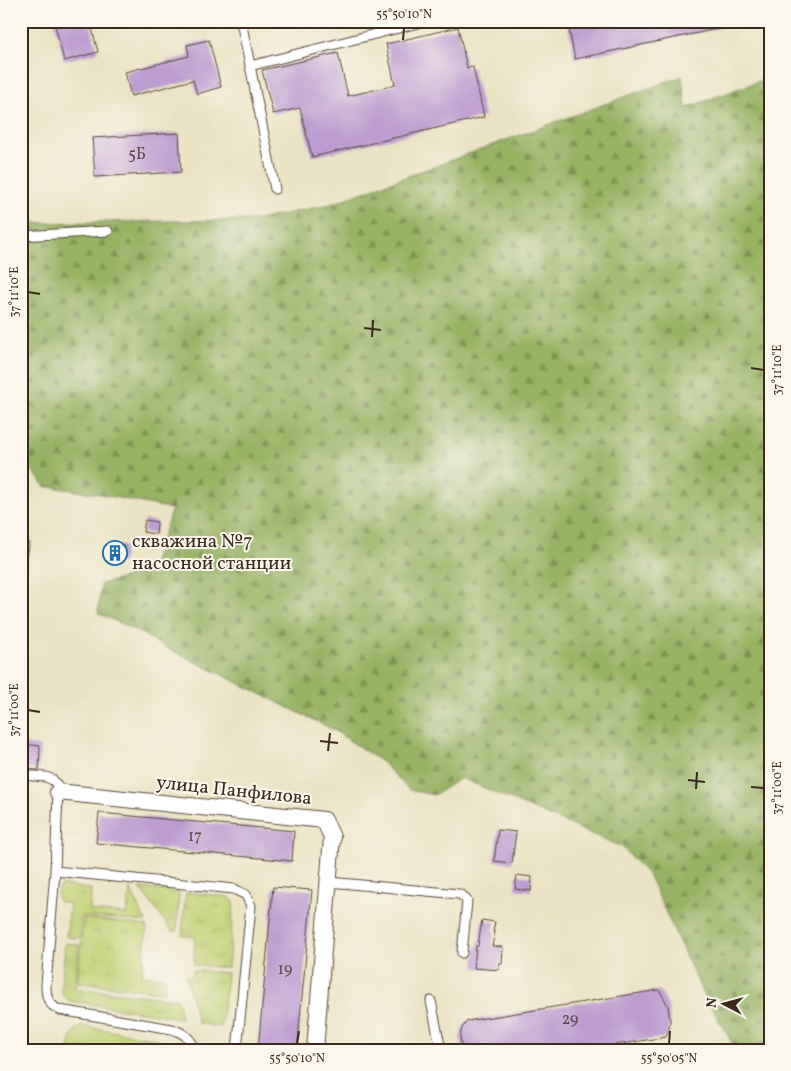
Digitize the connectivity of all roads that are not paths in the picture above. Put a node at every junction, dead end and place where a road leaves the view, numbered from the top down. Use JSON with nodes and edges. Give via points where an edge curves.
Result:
{"nodes":[{"id":1,"x":241,"y":21,"type":"edge"},
{"id":2,"x":426,"y":21,"type":"edge"},
{"id":3,"x":250,"y":66,"type":"junction"},
{"id":4,"x":275,"y":189,"type":"dead end"},
{"id":5,"x":108,"y":231,"type":"dead end"},
{"id":6,"x":21,"y":236,"type":"edge"},
{"id":7,"x":21,"y":533,"type":"edge"},
{"id":8,"x":21,"y":571,"type":"edge"},
{"id":9,"x":21,"y":775,"type":"edge"},
{"id":10,"x":58,"y":792,"type":"junction"},
{"id":11,"x":55,"y":871,"type":"junction"},
{"id":12,"x":329,"y":882,"type":"junction"},
{"id":13,"x":462,"y":953,"type":"dead end"},
{"id":14,"x":431,"y":1000,"type":"dead end"},
{"id":15,"x":196,"y":1050,"type":"edge"},
{"id":16,"x":237,"y":1050,"type":"edge"},
{"id":17,"x":316,"y":1050,"type":"edge"},
{"id":18,"x":441,"y":1050,"type":"edge"}],
"edges":[{"from":1,"to":3,"type":"lane"},
{"from":2,"to":3,"type":"lane"},
{"from":3,"to":4,"type":"lane"},
{"from":5,"to":6,"type":"lane"},
{"from":7,"to":8,"type":"lane","via":[[24,545]]},
{"from":9,"to":10,"type":"lane","via":[[54,780]]},
{"from":10,"to":11,"type":"lane"},
{"from":10,"to":12,"type":"street","name":"улица Панфилова","via":[[324,820],[332,837]]},
{"from":11,"to":15,"type":"lane","via":[[46,985],[47,999],[54,1008],[172,1029],[188,1037]]},
{"from":11,"to":16,"type":"lane","via":[[234,889],[246,896],[251,906]]},
{"from":12,"to":13,"type":"lane","via":[[464,896],[467,901]]},
{"from":12,"to":17,"type":"street","name":"улица Панфилова"},
{"from":14,"to":18,"type":"lane"}]}
